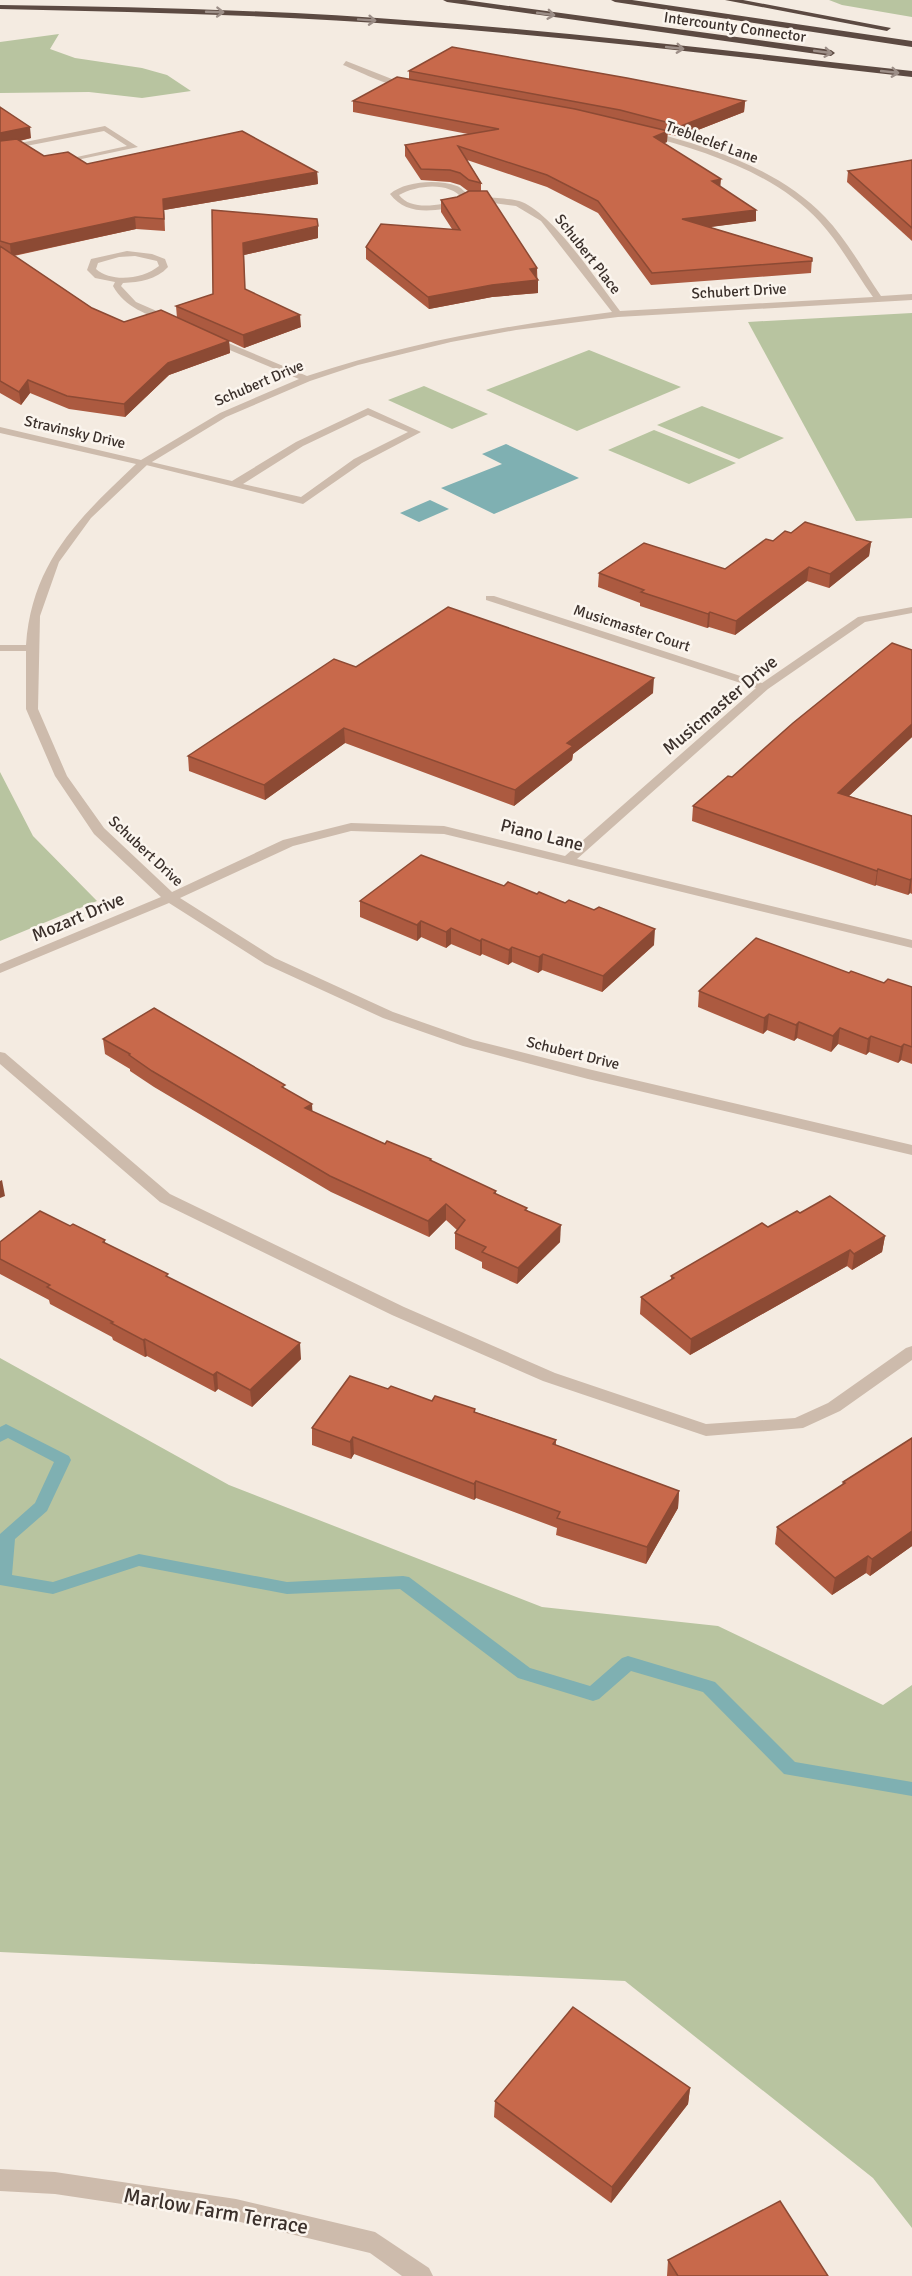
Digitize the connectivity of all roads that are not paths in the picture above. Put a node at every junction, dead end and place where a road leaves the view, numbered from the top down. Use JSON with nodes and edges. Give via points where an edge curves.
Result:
{"nodes":[{"id":1,"x":447,"y":0,"type":"edge"},
{"id":2,"x":615,"y":0,"type":"edge"},
{"id":3,"x":729,"y":0,"type":"edge"},
{"id":4,"x":0,"y":7,"type":"edge"},
{"id":5,"x":900,"y":31,"type":"dead end"},
{"id":6,"x":912,"y":44,"type":"edge"},
{"id":7,"x":843,"y":55,"type":"dead end"},
{"id":8,"x":889,"y":61,"type":"dead end"},
{"id":9,"x":346,"y":63,"type":"dead end"},
{"id":10,"x":912,"y":64,"type":"edge"},
{"id":11,"x":912,"y":74,"type":"edge"},
{"id":12,"x":418,"y":87,"type":"edge"},
{"id":13,"x":639,"y":131,"type":"edge"},
{"id":14,"x":20,"y":145,"type":"junction"},
{"id":15,"x":0,"y":149,"type":"edge"},
{"id":16,"x":29,"y":152,"type":"edge"},
{"id":17,"x":46,"y":164,"type":"edge"},
{"id":18,"x":465,"y":197,"type":"junction"},
{"id":19,"x":120,"y":280,"type":"junction"},
{"id":20,"x":912,"y":297,"type":"edge"},
{"id":21,"x":879,"y":299,"type":"junction"},
{"id":22,"x":618,"y":314,"type":"junction"},
{"id":23,"x":183,"y":326,"type":"edge"},
{"id":24,"x":204,"y":336,"type":"edge"},
{"id":25,"x":308,"y":379,"type":"junction"},
{"id":26,"x":0,"y":430,"type":"edge"},
{"id":27,"x":143,"y":463,"type":"junction"},
{"id":28,"x":235,"y":484,"type":"junction"},
{"id":29,"x":490,"y":598,"type":"dead end"},
{"id":30,"x":912,"y":610,"type":"edge"},
{"id":31,"x":0,"y":648,"type":"edge"},
{"id":32,"x":32,"y":648,"type":"junction"},
{"id":33,"x":764,"y":687,"type":"junction"},
{"id":34,"x":568,"y":860,"type":"junction"},
{"id":35,"x":170,"y":898,"type":"junction"},
{"id":36,"x":912,"y":944,"type":"edge"},
{"id":37,"x":0,"y":969,"type":"edge"},
{"id":38,"x":0,"y":1056,"type":"edge"},
{"id":39,"x":912,"y":1150,"type":"edge"},
{"id":40,"x":912,"y":1352,"type":"edge"},
{"id":41,"x":0,"y":2180,"type":"edge"},
{"id":42,"x":421,"y":2276,"type":"edge"}],
"edges":[{"from":1,"to":7,"type":"highway","name":"Intercounty Connector","one_way":true},
{"from":2,"to":6,"type":"highway","name":"Intercounty Connector"},
{"from":3,"to":5,"type":"highway"},
{"from":4,"to":11,"type":"highway","one_way":true,"via":[[219,12],[466,27]]},
{"from":8,"to":10,"type":"highway"},
{"from":9,"to":12,"type":"street","via":[[395,83]]},
{"from":13,"to":21,"type":"street","name":"Trebleclef Lane","via":[[690,145],[757,172],[800,200],[822,219]]},
{"from":14,"to":15,"type":"street"},
{"from":14,"to":16,"type":"street"},
{"from":14,"to":17,"type":"street","via":[[105,128],[134,147]]},
{"from":18,"to":18,"type":"street","name":"Schubert Place","via":[[457,188],[424,184],[394,194],[409,206],[427,208],[462,202]]},
{"from":18,"to":22,"type":"street","name":"Schubert Place","via":[[519,204],[544,219]]},
{"from":19,"to":19,"type":"street","via":[[156,275],[164,267],[161,259],[146,254],[108,255],[94,261],[91,270],[98,276]]},
{"from":19,"to":23,"type":"street","via":[[120,294],[133,304]]},
{"from":20,"to":21,"type":"street","name":"Schubert Drive"},
{"from":21,"to":22,"type":"street","name":"Schubert Drive"},
{"from":22,"to":25,"type":"street","name":"Schubert Drive","via":[[451,339]]},
{"from":24,"to":25,"type":"street"},
{"from":25,"to":27,"type":"street","name":"Schubert Drive","via":[[223,415]]},
{"from":26,"to":27,"type":"street","name":"Stravinsky Drive"},
{"from":27,"to":28,"type":"street","name":"Stravinsky Drive"},
{"from":27,"to":32,"type":"street","name":"Schubert Drive","via":[[87,516],[54,562],[34,615]]},
{"from":28,"to":28,"type":"street","name":"Stravinsky Drive","via":[[303,501],[358,461],[416,432],[368,411],[279,454]]},
{"from":29,"to":33,"type":"street","name":"Musicmaster Court"},
{"from":30,"to":33,"type":"street","name":"Musicmaster Drive","via":[[862,619]]},
{"from":31,"to":32,"type":"street"},
{"from":32,"to":35,"type":"street","name":"Schubert Drive","via":[[32,710],[61,776],[99,831]]},
{"from":33,"to":34,"type":"street","name":"Musicmaster Drive"},
{"from":34,"to":35,"type":"street","name":"Piano Lane","via":[[444,830],[351,827],[288,843]]},
{"from":34,"to":36,"type":"street","name":"Piano Lane"},
{"from":35,"to":37,"type":"street","name":"Mozart Drive"},
{"from":35,"to":39,"type":"street","name":"Schubert Drive","via":[[270,961],[388,1015],[468,1043]]},
{"from":38,"to":40,"type":"street","via":[[165,1198],[398,1311],[549,1377],[706,1430],[797,1424],[834,1407]]},
{"from":41,"to":42,"type":"street","name":"Marlow Farm Terrace","via":[[236,2210],[375,2243]]}]}
